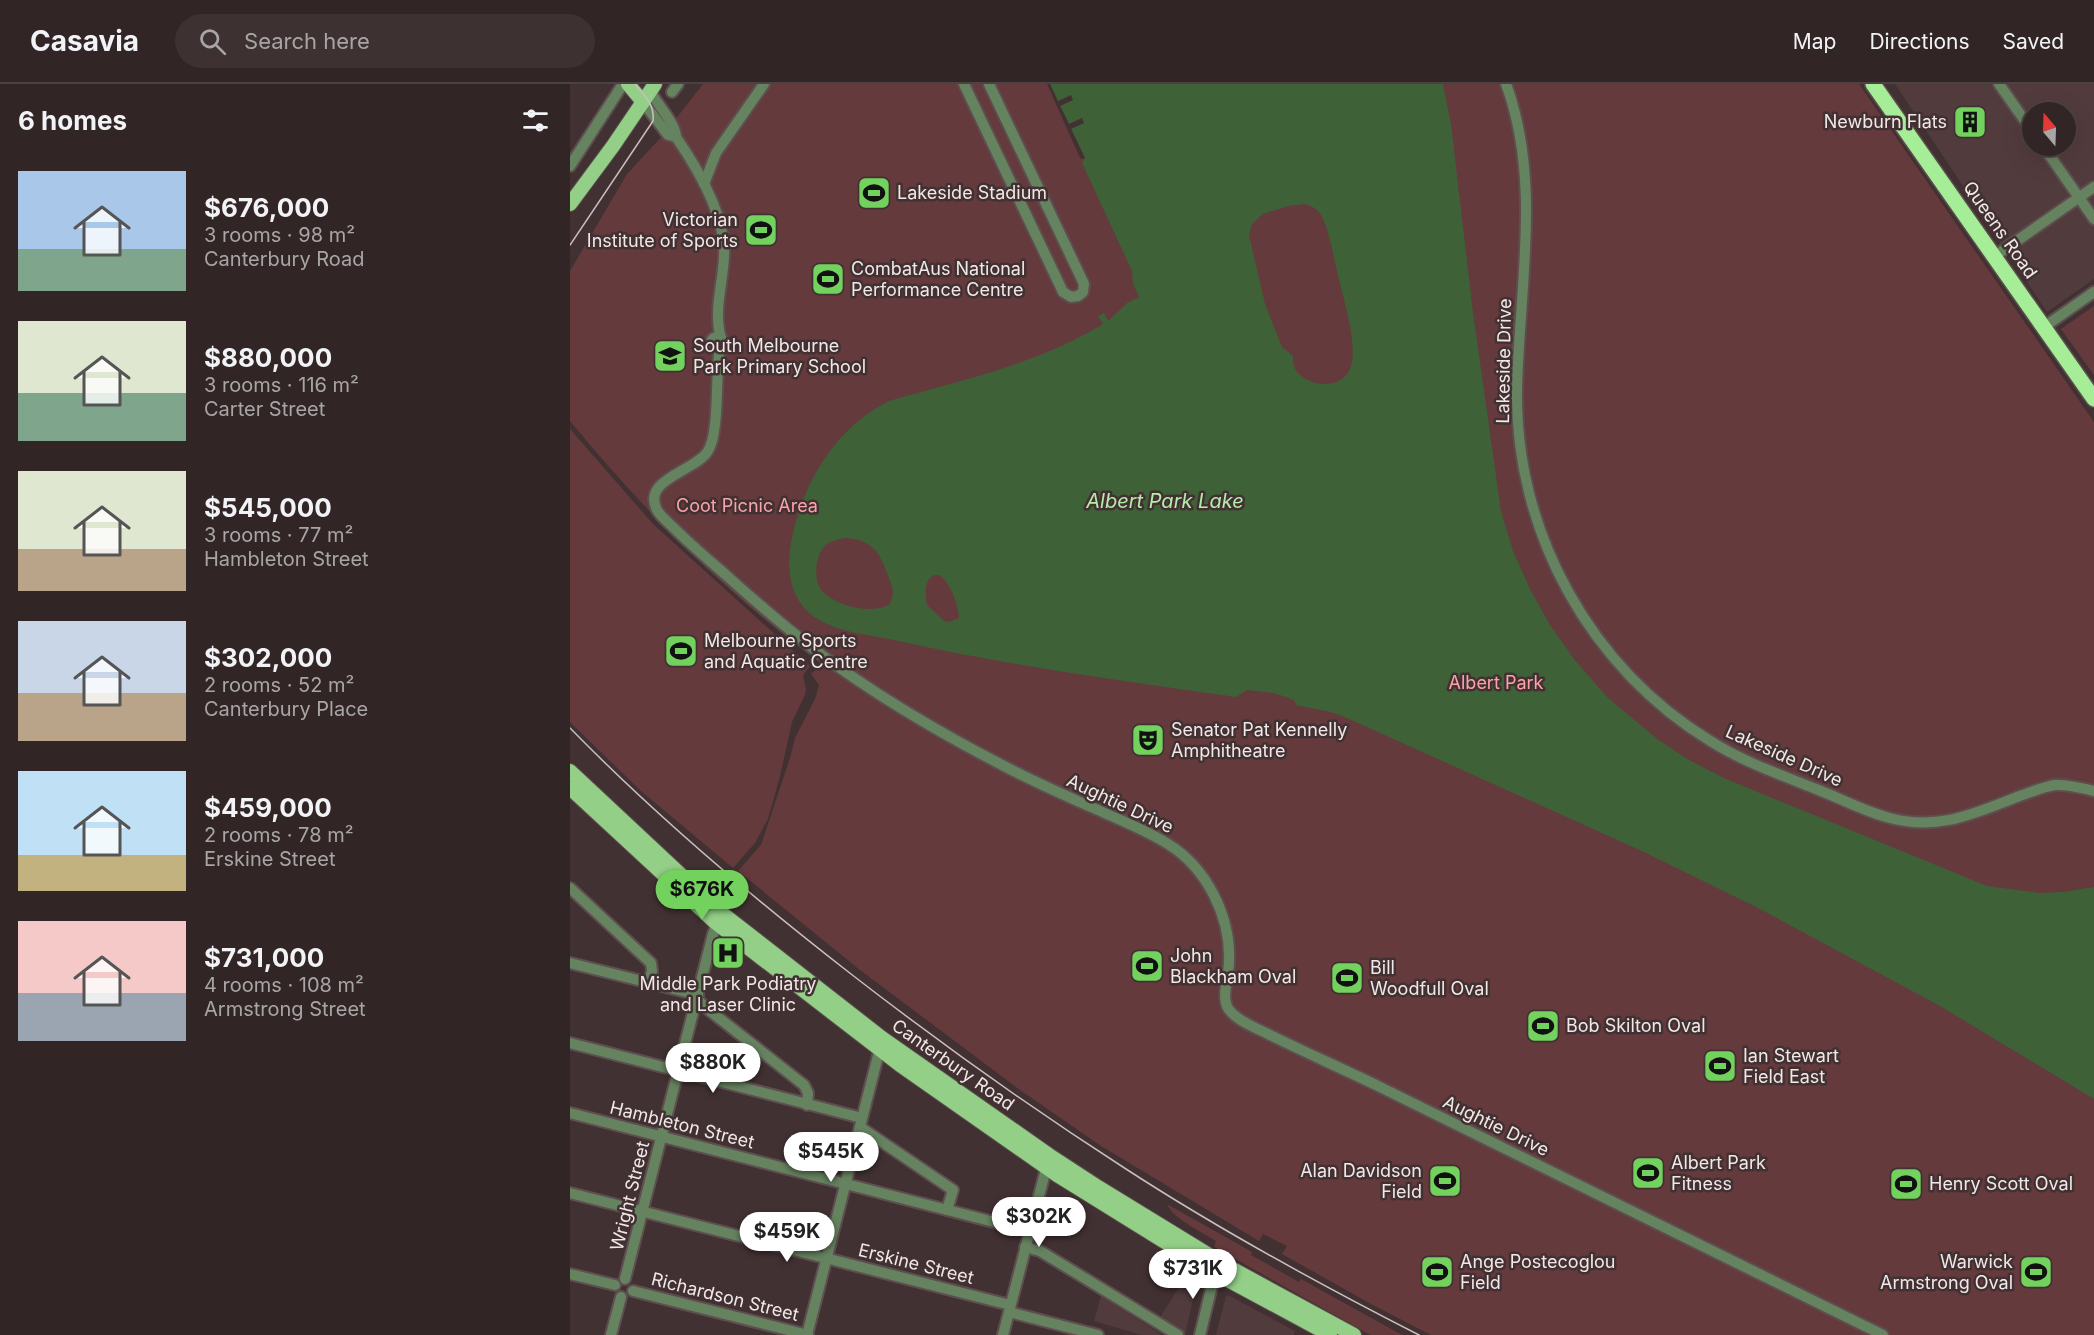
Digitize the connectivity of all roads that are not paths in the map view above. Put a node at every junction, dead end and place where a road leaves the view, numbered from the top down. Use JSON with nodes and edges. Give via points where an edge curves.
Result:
{"nodes":[{"id":1,"x":623,"y":84,"type":"edge"},
{"id":2,"x":628,"y":84,"type":"edge"},
{"id":3,"x":764,"y":84,"type":"edge"},
{"id":4,"x":964,"y":84,"type":"edge"},
{"id":5,"x":989,"y":84,"type":"edge"},
{"id":6,"x":1506,"y":84,"type":"edge"},
{"id":7,"x":1873,"y":84,"type":"edge"},
{"id":8,"x":1999,"y":84,"type":"edge"},
{"id":9,"x":648,"y":90,"type":"edge"},
{"id":10,"x":2022,"y":117,"type":"edge"},
{"id":11,"x":2050,"y":156,"type":"edge"},
{"id":12,"x":570,"y":166,"type":"edge"},
{"id":13,"x":704,"y":184,"type":"junction"},
{"id":14,"x":2094,"y":187,"type":"edge"},
{"id":15,"x":2079,"y":198,"type":"junction"},
{"id":16,"x":570,"y":204,"type":"edge"},
{"id":17,"x":2094,"y":219,"type":"edge"},
{"id":18,"x":1995,"y":256,"type":"junction"},
{"id":19,"x":2094,"y":292,"type":"edge"},
{"id":20,"x":2044,"y":327,"type":"junction"},
{"id":21,"x":2094,"y":399,"type":"edge"},
{"id":22,"x":570,"y":771,"type":"edge"},
{"id":23,"x":570,"y":788,"type":"edge"},
{"id":24,"x":2094,"y":791,"type":"edge"},
{"id":25,"x":570,"y":888,"type":"edge"},
{"id":26,"x":720,"y":918,"type":"junction"},
{"id":27,"x":570,"y":963,"type":"edge"},
{"id":28,"x":649,"y":983,"type":"junction"},
{"id":29,"x":697,"y":997,"type":"junction"},
{"id":30,"x":570,"y":1043,"type":"edge"},
{"id":31,"x":881,"y":1044,"type":"junction"},
{"id":32,"x":678,"y":1071,"type":"junction"},
{"id":33,"x":807,"y":1105,"type":"junction"},
{"id":34,"x":570,"y":1113,"type":"edge"},
{"id":35,"x":861,"y":1122,"type":"junction"},
{"id":36,"x":662,"y":1137,"type":"junction"},
{"id":37,"x":1048,"y":1161,"type":"junction"},
{"id":38,"x":846,"y":1184,"type":"junction"},
{"id":39,"x":570,"y":1193,"type":"edge"},
{"id":40,"x":947,"y":1210,"type":"junction"},
{"id":41,"x":643,"y":1212,"type":"junction"},
{"id":42,"x":1029,"y":1231,"type":"junction"},
{"id":43,"x":1025,"y":1247,"type":"junction"},
{"id":44,"x":827,"y":1259,"type":"junction"},
{"id":45,"x":1215,"y":1273,"type":"junction"},
{"id":46,"x":570,"y":1274,"type":"edge"},
{"id":47,"x":626,"y":1279,"type":"junction"},
{"id":48,"x":615,"y":1285,"type":"junction"},
{"id":49,"x":633,"y":1291,"type":"junction"},
{"id":50,"x":621,"y":1297,"type":"junction"},
{"id":51,"x":1010,"y":1308,"type":"junction"},
{"id":52,"x":611,"y":1335,"type":"edge"},
{"id":53,"x":807,"y":1335,"type":"edge"},
{"id":54,"x":1003,"y":1335,"type":"edge"},
{"id":55,"x":1098,"y":1335,"type":"edge"},
{"id":56,"x":1178,"y":1335,"type":"edge"},
{"id":57,"x":1200,"y":1335,"type":"edge"},
{"id":58,"x":1330,"y":1335,"type":"edge"},
{"id":59,"x":1354,"y":1335,"type":"edge"},
{"id":60,"x":1883,"y":1335,"type":"edge"}],
"edges":[{"from":1,"to":12,"type":"street"},
{"from":2,"to":9,"type":"main road"},
{"from":3,"to":13,"type":"street","via":[[717,150]]},
{"from":4,"to":5,"type":"street","via":[[1063,292],[1078,296],[1084,284]]},
{"from":6,"to":24,"type":"street","name":"Lakeside Drive","via":[[1520,129],[1524,166],[1517,391],[1522,465],[1536,522],[1553,565],[1577,609],[1607,651],[1654,699],[1712,742],[1888,818],[1938,823],[1972,815],[2052,785]]},
{"from":7,"to":18,"type":"highway","name":"Queens Road"},
{"from":8,"to":10,"type":"street"},
{"from":9,"to":13,"type":"street","name":"Aughtie Drive","via":[[668,135],[676,137],[690,156]]},
{"from":9,"to":16,"type":"main road"},
{"from":11,"to":15,"type":"street"},
{"from":13,"to":60,"type":"street","name":"Aughtie Drive","via":[[724,239],[714,431],[705,456],[657,488],[655,501],[659,513],[684,538],[766,611],[846,672],[968,747],[1166,842],[1187,858],[1205,879],[1222,917],[1229,955],[1225,1002],[1231,1012],[1250,1025]]},
{"from":14,"to":15,"type":"street"},
{"from":15,"to":17,"type":"street"},
{"from":15,"to":18,"type":"street"},
{"from":18,"to":20,"type":"highway","name":"Queens Road"},
{"from":19,"to":20,"type":"street"},
{"from":20,"to":21,"type":"highway","name":"Queens Road"},
{"from":22,"to":26,"type":"main road","name":"Canterbury Road"},
{"from":23,"to":26,"type":"main road","name":"Canterbury Road"},
{"from":25,"to":28,"type":"street","via":[[651,963]]},
{"from":26,"to":29,"type":"street","name":"Wright Street"},
{"from":26,"to":31,"type":"main road","name":"Canterbury Road"},
{"from":27,"to":28,"type":"street"},
{"from":28,"to":29,"type":"street"},
{"from":29,"to":32,"type":"street","name":"Wright Street"},
{"from":29,"to":33,"type":"street","via":[[804,1085]]},
{"from":30,"to":32,"type":"street"},
{"from":31,"to":35,"type":"street"},
{"from":31,"to":37,"type":"main road","name":"Canterbury Road"},
{"from":32,"to":33,"type":"street"},
{"from":32,"to":36,"type":"street","name":"Wright Street"},
{"from":33,"to":35,"type":"street"},
{"from":34,"to":36,"type":"street","name":"Hambleton Street"},
{"from":35,"to":38,"type":"street"},
{"from":35,"to":40,"type":"street","via":[[953,1190]]},
{"from":36,"to":38,"type":"street","name":"Hambleton Street"},
{"from":36,"to":41,"type":"street","name":"Wright Street"},
{"from":37,"to":42,"type":"street"},
{"from":37,"to":45,"type":"main road","name":"Canterbury Road"},
{"from":37,"to":59,"type":"main road","name":"Canterbury Road"},
{"from":38,"to":40,"type":"street","name":"Hambleton Street"},
{"from":38,"to":44,"type":"street"},
{"from":39,"to":41,"type":"street","name":"Erskine Street"},
{"from":40,"to":42,"type":"street","name":"Hambleton Street"},
{"from":41,"to":44,"type":"street","name":"Erskine Street"},
{"from":41,"to":47,"type":"street","name":"Wright Street"},
{"from":42,"to":43,"type":"street"},
{"from":43,"to":51,"type":"street"},
{"from":43,"to":56,"type":"street","via":[[1040,1251]]},
{"from":44,"to":51,"type":"street","name":"Erskine Street"},
{"from":44,"to":53,"type":"street"},
{"from":45,"to":57,"type":"street"},
{"from":45,"to":58,"type":"main road","name":"Canterbury Road"},
{"from":46,"to":48,"type":"street"},
{"from":47,"to":48,"type":"street"},
{"from":47,"to":49,"type":"street"},
{"from":48,"to":50,"type":"street"},
{"from":49,"to":50,"type":"street"},
{"from":49,"to":53,"type":"street","name":"Richardson Street"},
{"from":50,"to":52,"type":"street"},
{"from":51,"to":54,"type":"street"},
{"from":51,"to":55,"type":"street","name":"Erskine Street"}]}
